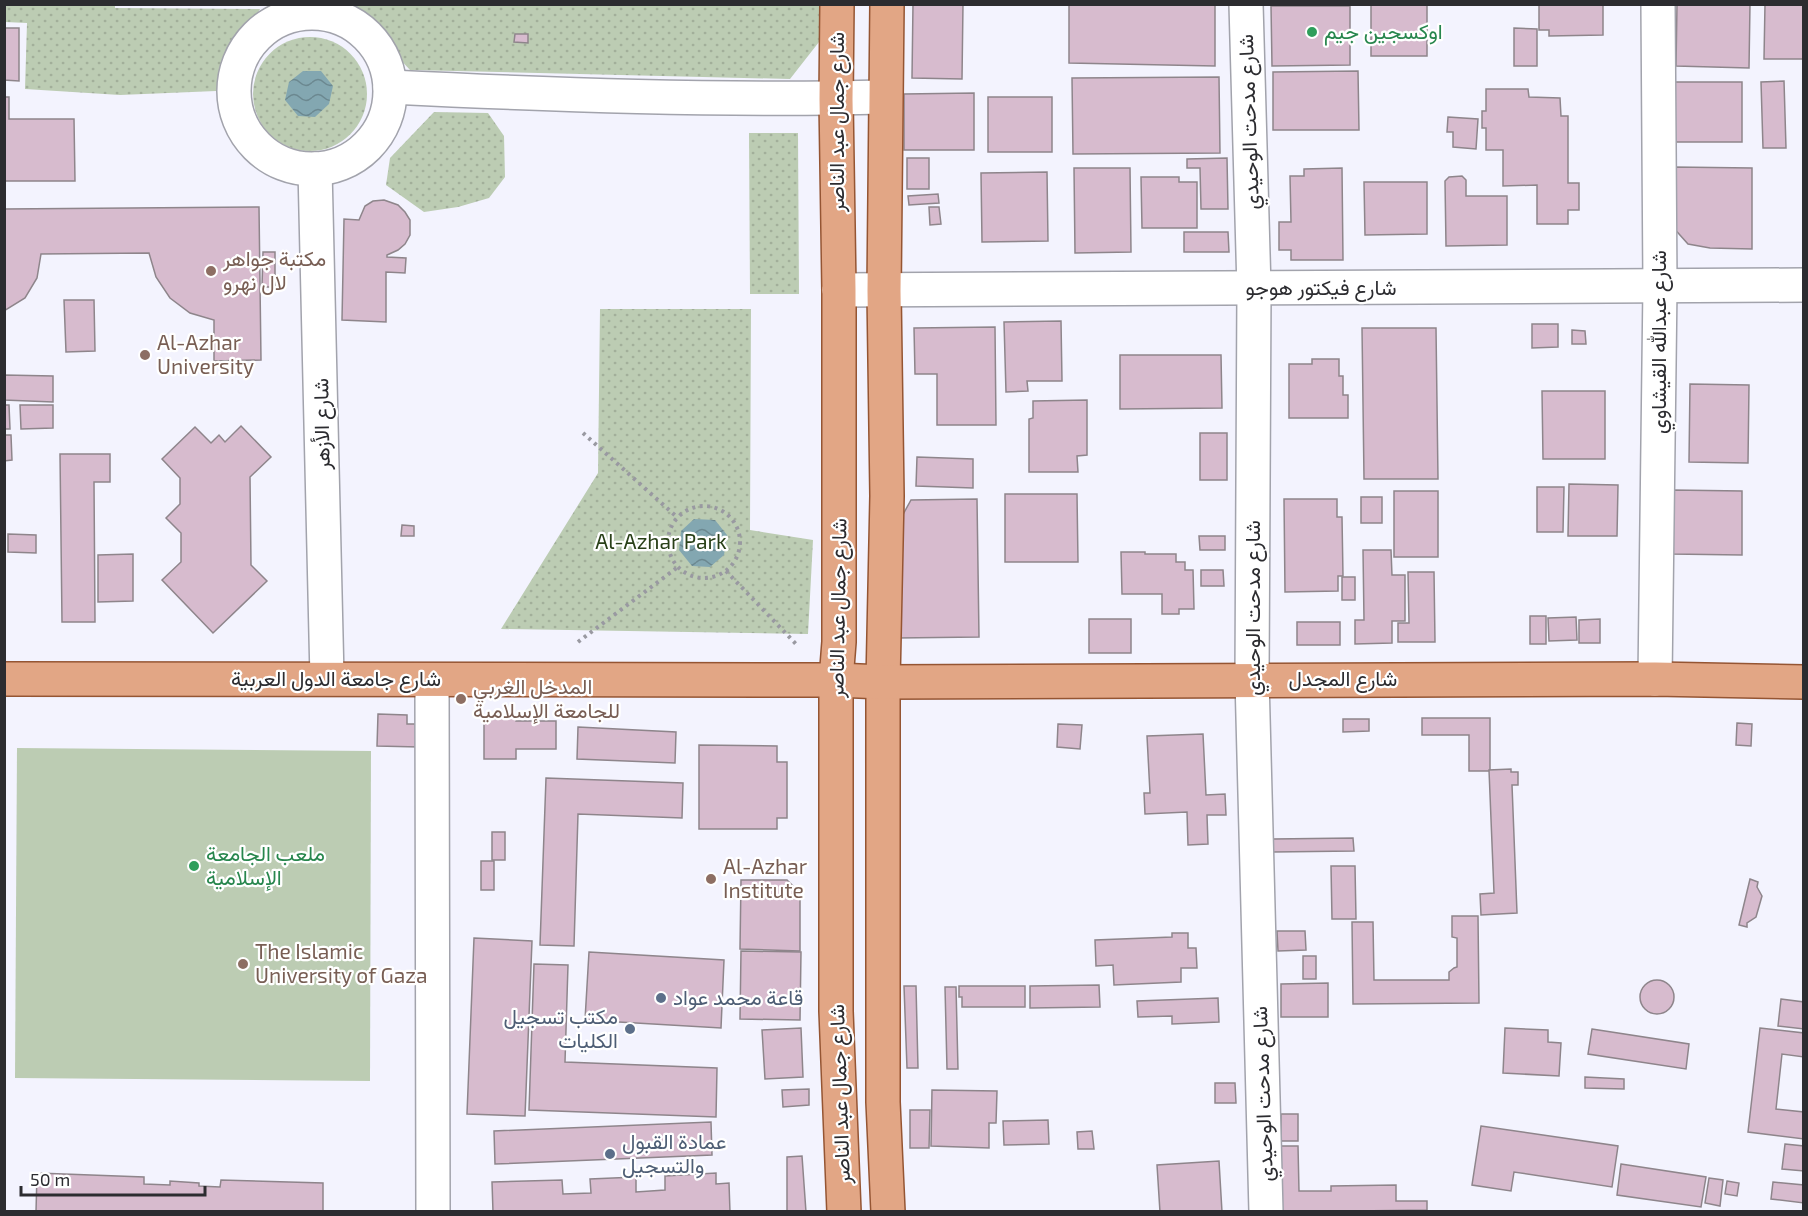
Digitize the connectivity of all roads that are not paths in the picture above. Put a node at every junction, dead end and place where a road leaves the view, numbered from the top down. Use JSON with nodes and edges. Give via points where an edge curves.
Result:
{"nodes":[{"id":1,"x":837,"y":4,"type":"edge"},
{"id":2,"x":887,"y":4,"type":"edge"},
{"id":3,"x":1246,"y":4,"type":"edge"},
{"id":4,"x":1658,"y":4,"type":"edge"},
{"id":5,"x":308,"y":9,"type":"edge"},
{"id":6,"x":390,"y":87,"type":"junction"},
{"id":7,"x":885,"y":97,"type":"junction"},
{"id":8,"x":836,"y":99,"type":"junction"},
{"id":9,"x":315,"y":169,"type":"junction"},
{"id":10,"x":1803,"y":285,"type":"edge"},
{"id":11,"x":1660,"y":286,"type":"junction"},
{"id":12,"x":1254,"y":289,"type":"junction"},
{"id":13,"x":839,"y":290,"type":"junction"},
{"id":14,"x":884,"y":291,"type":"junction"},
{"id":15,"x":327,"y":678,"type":"junction"},
{"id":16,"x":4,"y":679,"type":"edge"},
{"id":17,"x":1252,"y":679,"type":"junction"},
{"id":18,"x":1655,"y":679,"type":"junction"},
{"id":19,"x":432,"y":680,"type":"junction"},
{"id":20,"x":836,"y":680,"type":"junction"},
{"id":21,"x":883,"y":682,"type":"junction"},
{"id":22,"x":1803,"y":682,"type":"edge"},
{"id":23,"x":433,"y":1212,"type":"edge"},
{"id":24,"x":844,"y":1212,"type":"edge"},
{"id":25,"x":888,"y":1212,"type":"edge"},
{"id":26,"x":1266,"y":1212,"type":"edge"}],
"edges":[{"from":1,"to":8,"type":"main road","name":"شارع جمال عبد الناصر"},
{"from":2,"to":7,"type":"main road","name":"شارع جمال عبد الناصر"},
{"from":3,"to":12,"type":"street","name":"شارع مدحت الوحيدي"},
{"from":4,"to":11,"type":"street","name":"شارع عبدالله القيشاوي"},
{"from":5,"to":6,"type":"street","via":[[355,26],[373,42],[385,64]]},
{"from":5,"to":9,"type":"street","via":[[263,30],[246,48],[236,70],[234,94],[238,119],[251,140],[269,156],[291,166]]},
{"from":6,"to":8,"type":"street","via":[[564,96]]},
{"from":6,"to":9,"type":"street","via":[[387,112],[372,140],[361,152],[339,164]]},
{"from":7,"to":8,"type":"street"},
{"from":7,"to":14,"type":"main road","name":"شارع جمال عبد الناصر"},
{"from":8,"to":13,"type":"main road","name":"شارع جمال عبد الناصر"},
{"from":9,"to":15,"type":"street","name":"شارع الأزهر"},
{"from":10,"to":11,"type":"street","name":"شارع فيكتور هوجو"},
{"from":11,"to":12,"type":"street","name":"شارع فيكتور هوجو"},
{"from":11,"to":18,"type":"street","name":"شارع عبدالله القيشاوي"},
{"from":12,"to":14,"type":"street","name":"شارع فيكتور هوجو"},
{"from":12,"to":17,"type":"street","name":"شارع مدحت الوحيدي"},
{"from":13,"to":14,"type":"street","name":"شارع فيكتور هوجو"},
{"from":13,"to":20,"type":"main road","name":"شارع جمال عبد الناصر"},
{"from":14,"to":21,"type":"main road","name":"شارع جمال عبد الناصر","via":[[887,496]]},
{"from":15,"to":16,"type":"main road","name":"شارع جامعة الدول العربية"},
{"from":15,"to":19,"type":"main road","name":"شارع جامعة الدول العربية"},
{"from":17,"to":18,"type":"main road","name":"شارع المجدل"},
{"from":17,"to":21,"type":"main road","name":"شارع المجدل"},
{"from":17,"to":26,"type":"street","name":"شارع مدحت الوحيدي"},
{"from":18,"to":22,"type":"main road","name":"شارع المجدل"},
{"from":19,"to":20,"type":"main road","name":"شارع جامعة الدول العربية"},
{"from":19,"to":23,"type":"street"},
{"from":20,"to":21,"type":"main road","name":"شارع جامعة الدول العربية"},
{"from":20,"to":24,"type":"main road","name":"شارع جمال عبد الناصر","via":[[836,1011]]},
{"from":21,"to":25,"type":"main road","name":"شارع جمال عبد الناصر","via":[[883,1102]]}]}
